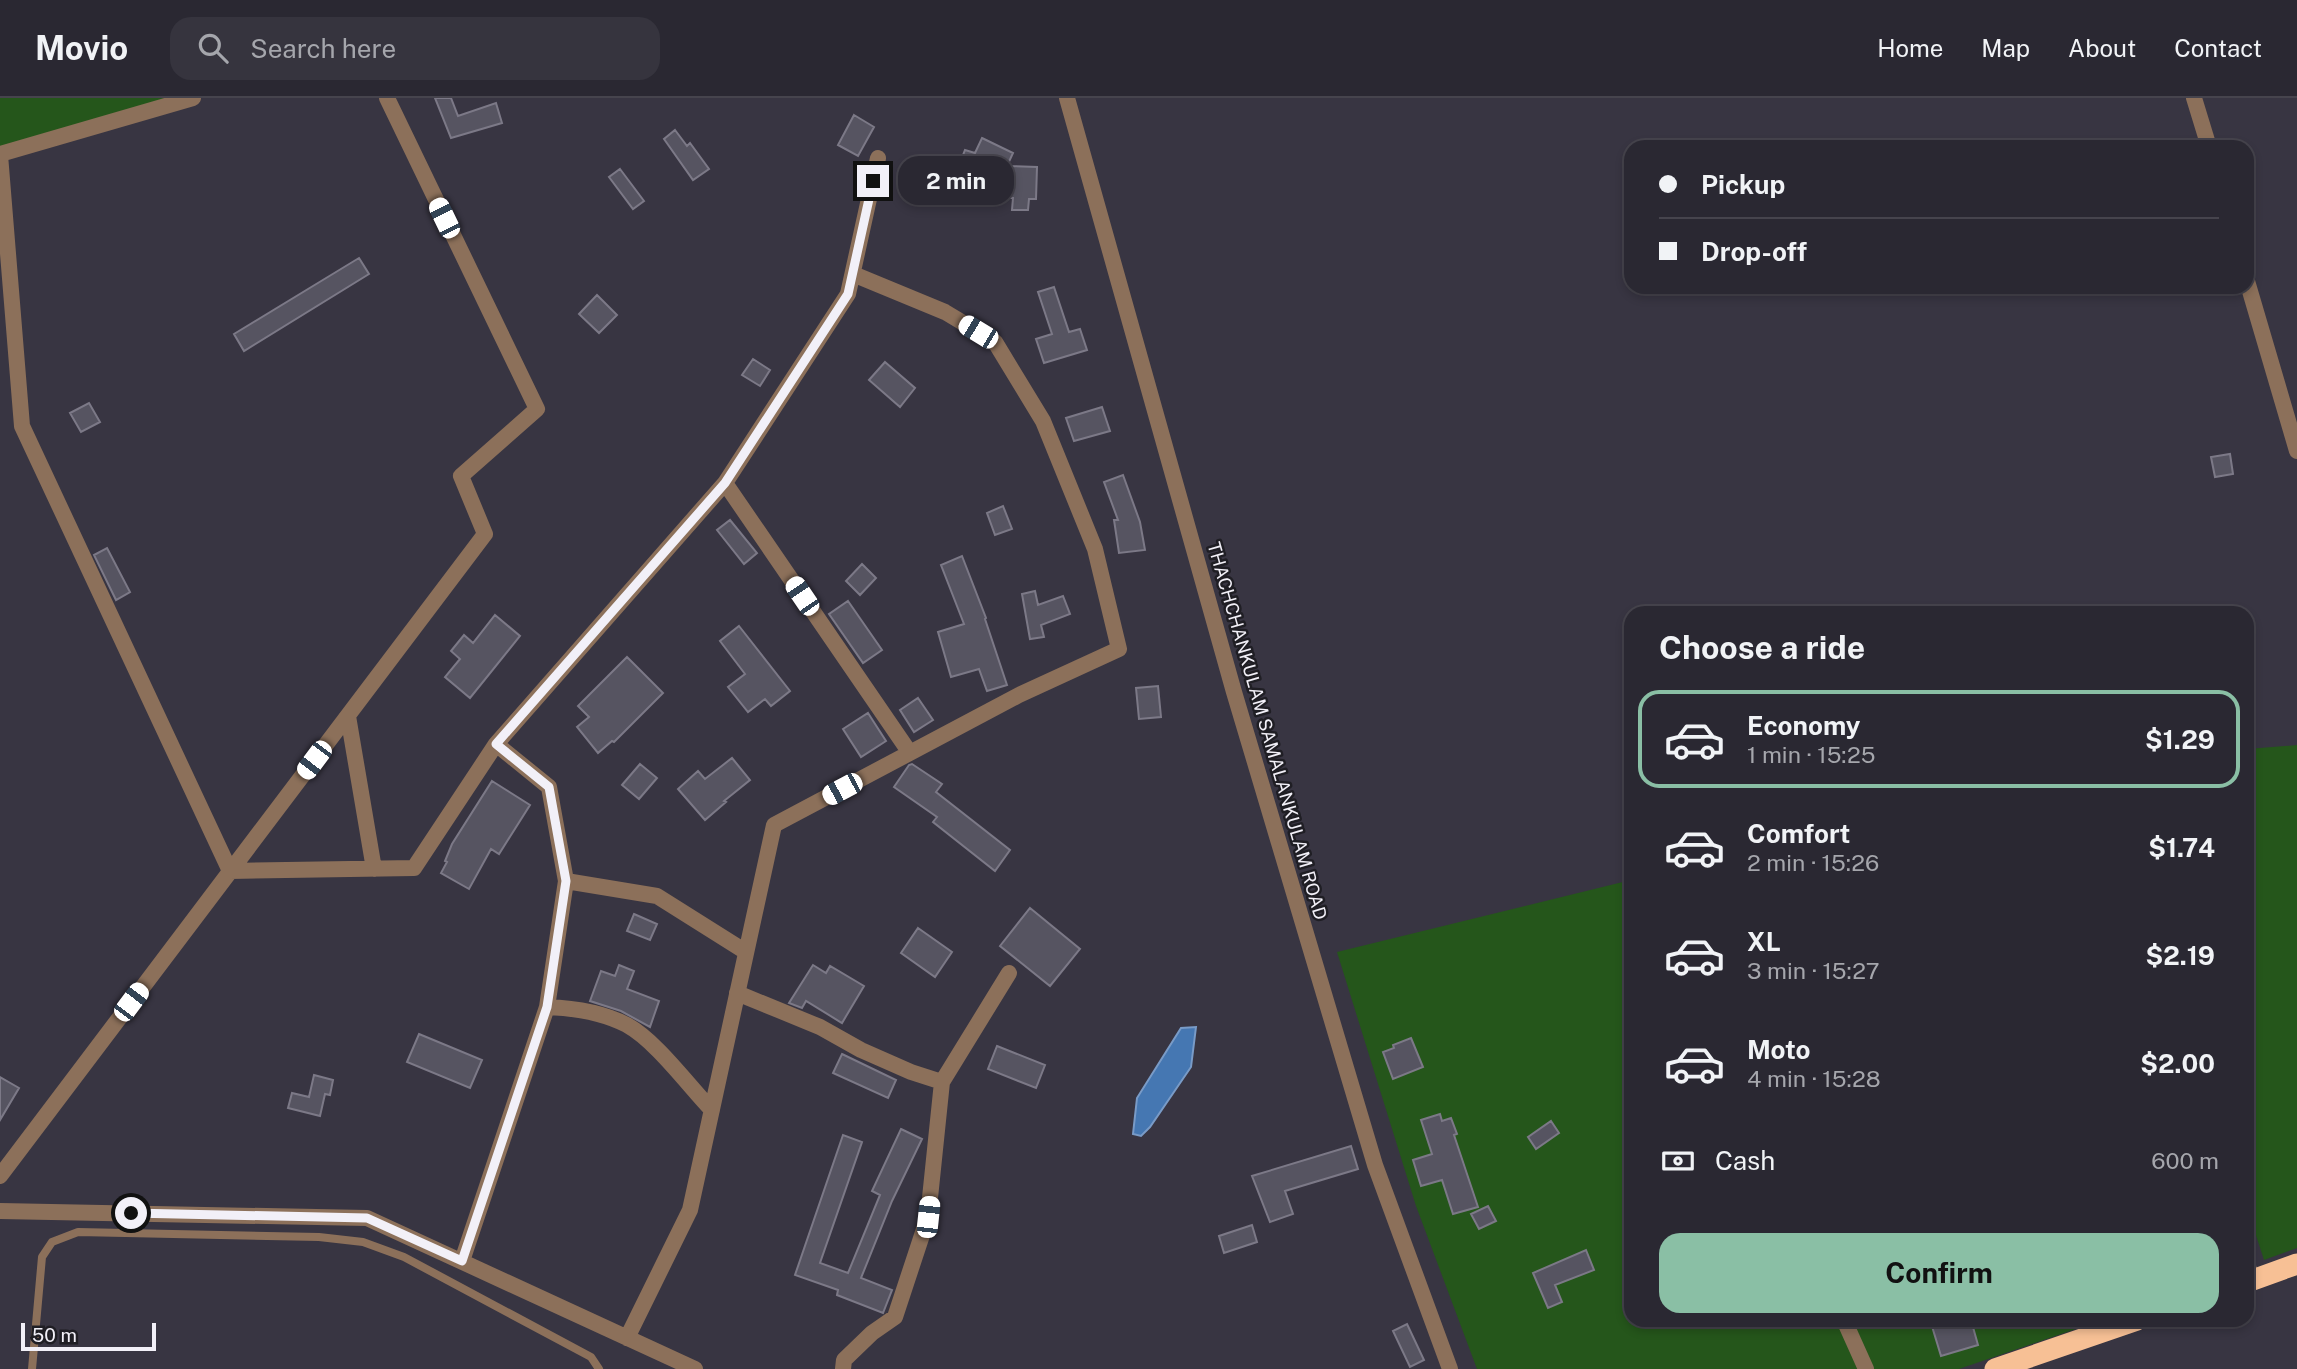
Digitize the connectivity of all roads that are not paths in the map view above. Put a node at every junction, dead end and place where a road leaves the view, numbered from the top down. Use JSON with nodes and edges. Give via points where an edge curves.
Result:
{"nodes":[{"id":1,"x":193,"y":98,"type":"edge"},
{"id":2,"x":387,"y":98,"type":"edge"},
{"id":3,"x":1067,"y":98,"type":"edge"},
{"id":4,"x":2194,"y":98,"type":"edge"},
{"id":5,"x":2207,"y":140,"type":"edge"},
{"id":6,"x":0,"y":155,"type":"edge"},
{"id":7,"x":877,"y":158,"type":"dead end"},
{"id":8,"x":853,"y":274,"type":"junction"},
{"id":9,"x":2251,"y":294,"type":"edge"},
{"id":10,"x":2297,"y":451,"type":"edge"},
{"id":11,"x":725,"y":483,"type":"junction"},
{"id":12,"x":348,"y":716,"type":"junction"},
{"id":13,"x":496,"y":744,"type":"junction"},
{"id":14,"x":910,"y":753,"type":"junction"},
{"id":15,"x":374,"y":869,"type":"junction"},
{"id":16,"x":230,"y":871,"type":"junction"},
{"id":17,"x":566,"y":881,"type":"junction"},
{"id":18,"x":746,"y":951,"type":"junction"},
{"id":19,"x":1009,"y":973,"type":"dead end"},
{"id":20,"x":737,"y":993,"type":"junction"},
{"id":21,"x":547,"y":1007,"type":"junction"},
{"id":22,"x":942,"y":1082,"type":"junction"},
{"id":23,"x":712,"y":1110,"type":"junction"},
{"id":24,"x":0,"y":1176,"type":"edge"},
{"id":25,"x":0,"y":1211,"type":"edge"},
{"id":26,"x":462,"y":1261,"type":"junction"},
{"id":27,"x":2297,"y":1264,"type":"edge"},
{"id":28,"x":2254,"y":1274,"type":"edge"},
{"id":29,"x":1846,"y":1327,"type":"edge"},
{"id":30,"x":2117,"y":1327,"type":"edge"},
{"id":31,"x":627,"y":1338,"type":"junction"},
{"id":32,"x":32,"y":1369,"type":"edge"},
{"id":33,"x":599,"y":1369,"type":"edge"},
{"id":34,"x":695,"y":1369,"type":"edge"},
{"id":35,"x":843,"y":1369,"type":"edge"},
{"id":36,"x":1450,"y":1369,"type":"edge"},
{"id":37,"x":1866,"y":1369,"type":"edge"},
{"id":38,"x":1995,"y":1369,"type":"edge"}],
"edges":[{"from":1,"to":6,"type":"street"},
{"from":2,"to":12,"type":"street","via":[[537,409],[461,475],[485,534]]},
{"from":3,"to":36,"type":"street","name":"THACHCHANKULAM SAMALANKULAM ROAD","via":[[1234,692],[1371,1152]]},
{"from":4,"to":5,"type":"street"},
{"from":6,"to":16,"type":"street","via":[[22,426]]},
{"from":7,"to":8,"type":"street"},
{"from":8,"to":11,"type":"street","via":[[848,294]]},
{"from":8,"to":14,"type":"street","via":[[945,312],[995,342],[1043,421],[1090,536],[1119,649]]},
{"from":9,"to":10,"type":"street"},
{"from":11,"to":13,"type":"street"},
{"from":11,"to":14,"type":"street"},
{"from":12,"to":15,"type":"street"},
{"from":12,"to":16,"type":"street"},
{"from":13,"to":15,"type":"street","via":[[414,868]]},
{"from":13,"to":17,"type":"street","via":[[549,787]]},
{"from":14,"to":18,"type":"street","via":[[774,825]]},
{"from":15,"to":16,"type":"street"},
{"from":16,"to":24,"type":"street"},
{"from":17,"to":18,"type":"street","via":[[657,895]]},
{"from":17,"to":21,"type":"street"},
{"from":18,"to":20,"type":"street"},
{"from":19,"to":22,"type":"street"},
{"from":20,"to":22,"type":"street"},
{"from":20,"to":23,"type":"street"},
{"from":21,"to":23,"type":"street","via":[[572,1008],[626,1025]]},
{"from":21,"to":26,"type":"street"},
{"from":22,"to":35,"type":"street","via":[[928,1217],[895,1317],[844,1360]]},
{"from":23,"to":31,"type":"street","via":[[690,1210]]},
{"from":25,"to":26,"type":"street","via":[[367,1218]]},
{"from":26,"to":31,"type":"street"},
{"from":27,"to":28,"type":"highway"},
{"from":29,"to":37,"type":"street"},
{"from":30,"to":38,"type":"highway"},
{"from":31,"to":34,"type":"street"},
{"from":32,"to":33,"type":"lane","via":[[42,1257],[52,1242],[78,1232],[363,1242],[404,1257],[591,1357]]}]}
